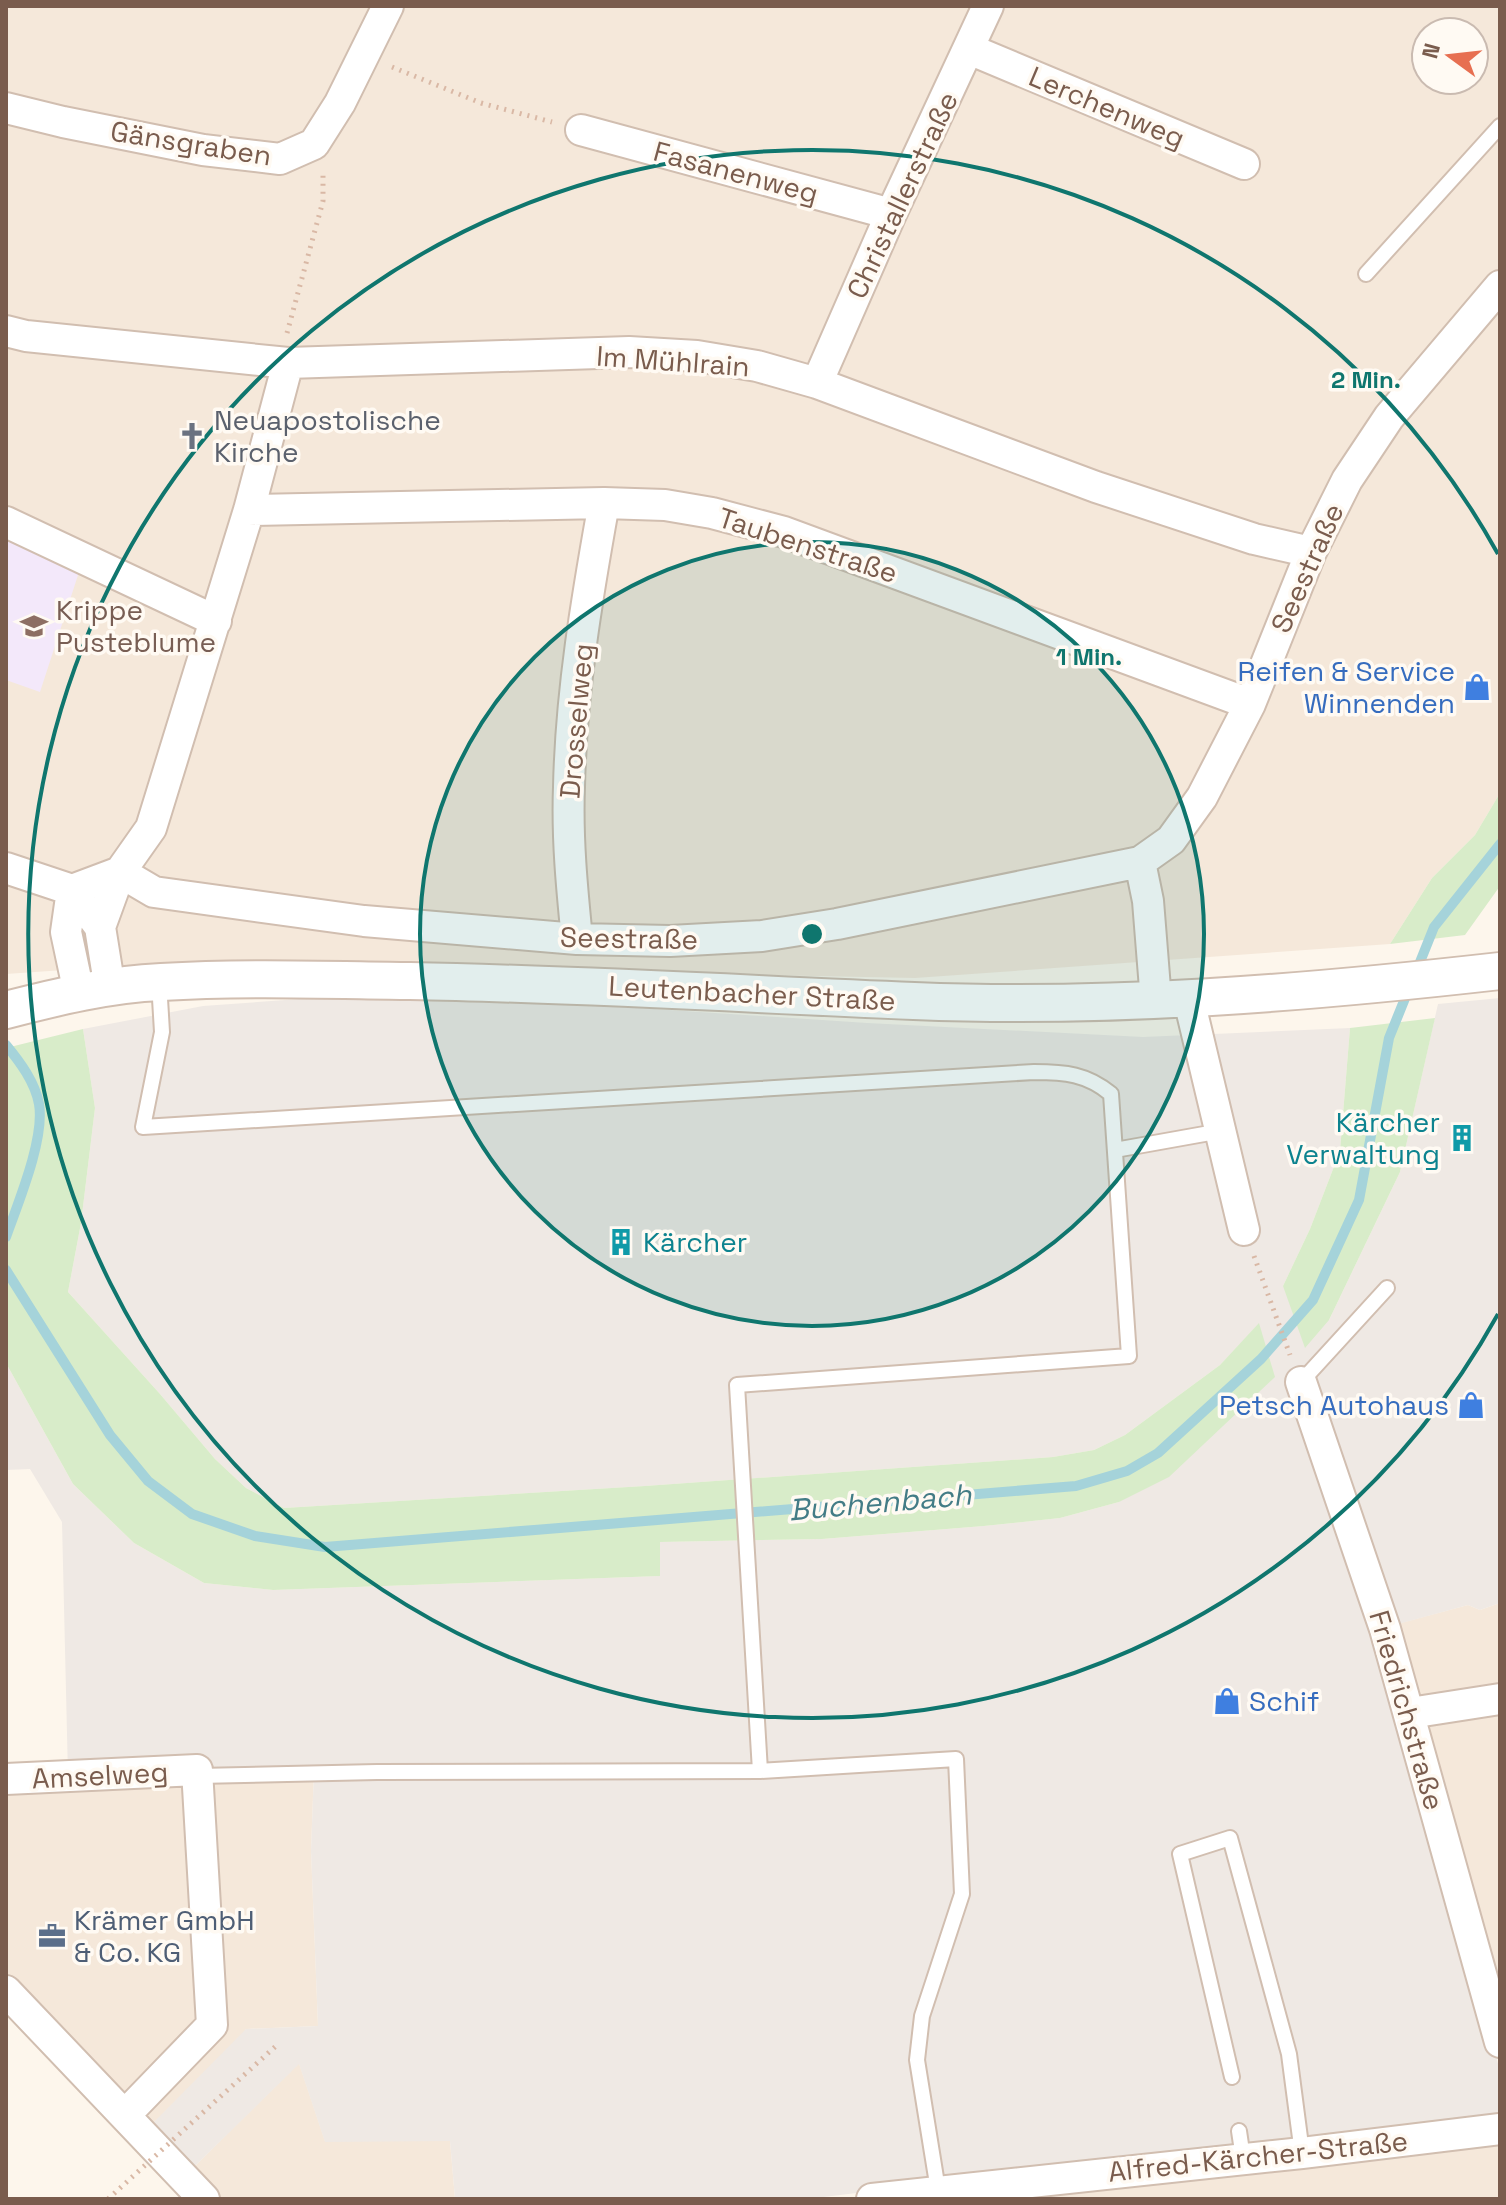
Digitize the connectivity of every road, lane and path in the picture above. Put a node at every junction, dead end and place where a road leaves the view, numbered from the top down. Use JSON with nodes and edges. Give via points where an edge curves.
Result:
{"nodes":[{"id":1,"x":388,"y":6,"type":"edge"},
{"id":2,"x":988,"y":6,"type":"edge"},
{"id":3,"x":969,"y":49,"type":"junction"},
{"id":4,"x":365,"y":57,"type":"junction"},
{"id":5,"x":6,"y":108,"type":"edge"},
{"id":6,"x":1500,"y":126,"type":"edge"},
{"id":7,"x":581,"y":130,"type":"joint"},
{"id":8,"x":1244,"y":164,"type":"dead end"},
{"id":9,"x":323,"y":201,"type":"dead end"},
{"id":10,"x":891,"y":214,"type":"junction"},
{"id":11,"x":1366,"y":274,"type":"dead end"},
{"id":12,"x":1500,"y":286,"type":"edge"},
{"id":13,"x":6,"y":331,"type":"edge"},
{"id":14,"x":287,"y":351,"type":"junction"},
{"id":15,"x":817,"y":383,"type":"junction"},
{"id":16,"x":604,"y":503,"type":"junction"},
{"id":17,"x":249,"y":510,"type":"junction"},
{"id":18,"x":6,"y":522,"type":"edge"},
{"id":19,"x":1311,"y":552,"type":"junction"},
{"id":20,"x":216,"y":621,"type":"junction"},
{"id":21,"x":1250,"y":704,"type":"junction"},
{"id":22,"x":1140,"y":862,"type":"junction"},
{"id":23,"x":6,"y":868,"type":"edge"},
{"id":24,"x":120,"y":872,"type":"junction"},
{"id":25,"x":72,"y":890,"type":"junction"},
{"id":26,"x":100,"y":927,"type":"junction"},
{"id":27,"x":577,"y":939,"type":"junction"},
{"id":28,"x":1500,"y":971,"type":"edge"},
{"id":29,"x":159,"y":982,"type":"junction"},
{"id":30,"x":95,"y":991,"type":"junction"},
{"id":31,"x":1173,"y":1001,"type":"junction"},
{"id":32,"x":15,"y":1008,"type":"edge"},
{"id":33,"x":1221,"y":1131,"type":"junction"},
{"id":34,"x":1115,"y":1150,"type":"junction"},
{"id":35,"x":1244,"y":1230,"type":"joint"},
{"id":36,"x":1387,"y":1288,"type":"dead end"},
{"id":37,"x":1296,"y":1371,"type":"junction"},
{"id":38,"x":1500,"y":1699,"type":"edge"},
{"id":39,"x":1410,"y":1713,"type":"junction"},
{"id":40,"x":760,"y":1771,"type":"junction"},
{"id":41,"x":198,"y":1776,"type":"junction"},
{"id":42,"x":6,"y":1779,"type":"edge"},
{"id":43,"x":6,"y":1991,"type":"edge"},
{"id":44,"x":1500,"y":2042,"type":"edge"},
{"id":45,"x":277,"y":2045,"type":"dead end"},
{"id":46,"x":1232,"y":2077,"type":"dead end"},
{"id":47,"x":125,"y":2115,"type":"junction"},
{"id":48,"x":1500,"y":2129,"type":"edge"},
{"id":49,"x":1302,"y":2153,"type":"junction"},
{"id":50,"x":940,"y":2195,"type":"edge"},
{"id":51,"x":108,"y":2199,"type":"edge"},
{"id":52,"x":204,"y":2199,"type":"edge"},
{"id":53,"x":872,"y":2199,"type":"edge"}],
"edges":[{"from":1,"to":4,"type":"street","name":"Gänsgraben"},
{"from":2,"to":3,"type":"street","name":"Christallerstraße"},
{"from":3,"to":8,"type":"street","name":"Lerchenweg"},
{"from":3,"to":10,"type":"street","name":"Christallerstraße"},
{"from":4,"to":5,"type":"street","name":"Gänsgraben","via":[[314,144],[280,159],[203,150]]},
{"from":4,"to":7,"type":"path","via":[[481,103]]},
{"from":6,"to":11,"type":"lane"},
{"from":7,"to":10,"type":"street","name":"Fasanenweg"},
{"from":9,"to":14,"type":"path"},
{"from":10,"to":15,"type":"street","name":"Christallerstraße"},
{"from":12,"to":19,"type":"street","name":"Seestraße","via":[[1389,417],[1347,480]]},
{"from":13,"to":14,"type":"street","name":"Im Mühlrain"},
{"from":14,"to":15,"type":"street","name":"Im Mühlrain","via":[[697,356]]},
{"from":14,"to":17,"type":"street"},
{"from":15,"to":19,"type":"street","name":"Im Mühlrain","via":[[1096,487],[1254,539]]},
{"from":16,"to":17,"type":"street","name":"Taubenstraße"},
{"from":16,"to":21,"type":"street","name":"Taubenstraße","via":[[665,505],[784,532]]},
{"from":16,"to":27,"type":"street","name":"Drosselweg","via":[[583,635],[569,786]]},
{"from":17,"to":20,"type":"street"},
{"from":18,"to":20,"type":"street"},
{"from":19,"to":21,"type":"street","name":"Seestraße"},
{"from":20,"to":24,"type":"street","via":[[151,828]]},
{"from":21,"to":22,"type":"street","name":"Seestraße","via":[[1202,797],[1171,840]]},
{"from":22,"to":27,"type":"street","name":"Seestraße","via":[[762,936]]},
{"from":22,"to":31,"type":"street"},
{"from":23,"to":25,"type":"street"},
{"from":24,"to":25,"type":"street"},
{"from":24,"to":26,"type":"street"},
{"from":24,"to":27,"type":"street","name":"Seestraße","via":[[154,892],[364,921]]},
{"from":25,"to":26,"type":"street"},
{"from":25,"to":30,"type":"street","via":[[66,932]]},
{"from":26,"to":30,"type":"street"},
{"from":28,"to":31,"type":"street","name":"Leutenbacher Straße"},
{"from":29,"to":30,"type":"street","name":"Leutenbacher Straße"},
{"from":29,"to":31,"type":"street","name":"Leutenbacher Straße","via":[[560,984],[918,1001]]},
{"from":29,"to":34,"type":"lane","via":[[162,1032],[143,1127],[1070,1072],[1111,1094]]},
{"from":30,"to":32,"type":"street","name":"Leutenbacher Straße"},
{"from":31,"to":33,"type":"street"},
{"from":33,"to":34,"type":"lane"},
{"from":33,"to":35,"type":"street"},
{"from":34,"to":40,"type":"lane","via":[[1129,1356],[737,1385]]},
{"from":35,"to":37,"type":"path"},
{"from":36,"to":37,"type":"lane"},
{"from":37,"to":39,"type":"street","name":"Friedrichstraße"},
{"from":38,"to":39,"type":"street"},
{"from":39,"to":44,"type":"street","name":"Friedrichstraße"},
{"from":40,"to":41,"type":"lane"},
{"from":40,"to":50,"type":"lane","via":[[956,1759],[962,1894],[922,2016],[917,2060]]},
{"from":41,"to":42,"type":"street","name":"Amselweg","via":[[197,1770]]},
{"from":41,"to":47,"type":"street","name":"Amselweg","via":[[212,2025]]},
{"from":43,"to":47,"type":"street"},
{"from":45,"to":51,"type":"path","bridge":true},
{"from":46,"to":49,"type":"lane","via":[[1180,1854],[1230,1838],[1289,2054]]},
{"from":47,"to":52,"type":"street"},
{"from":48,"to":49,"type":"street","name":"Alfred-Kärcher-Straße"},
{"from":49,"to":50,"type":"street","name":"Alfred-Kärcher-Straße","via":[[1241,2144]]},
{"from":50,"to":53,"type":"street","name":"Alfred-Kärcher-Straße"}]}
